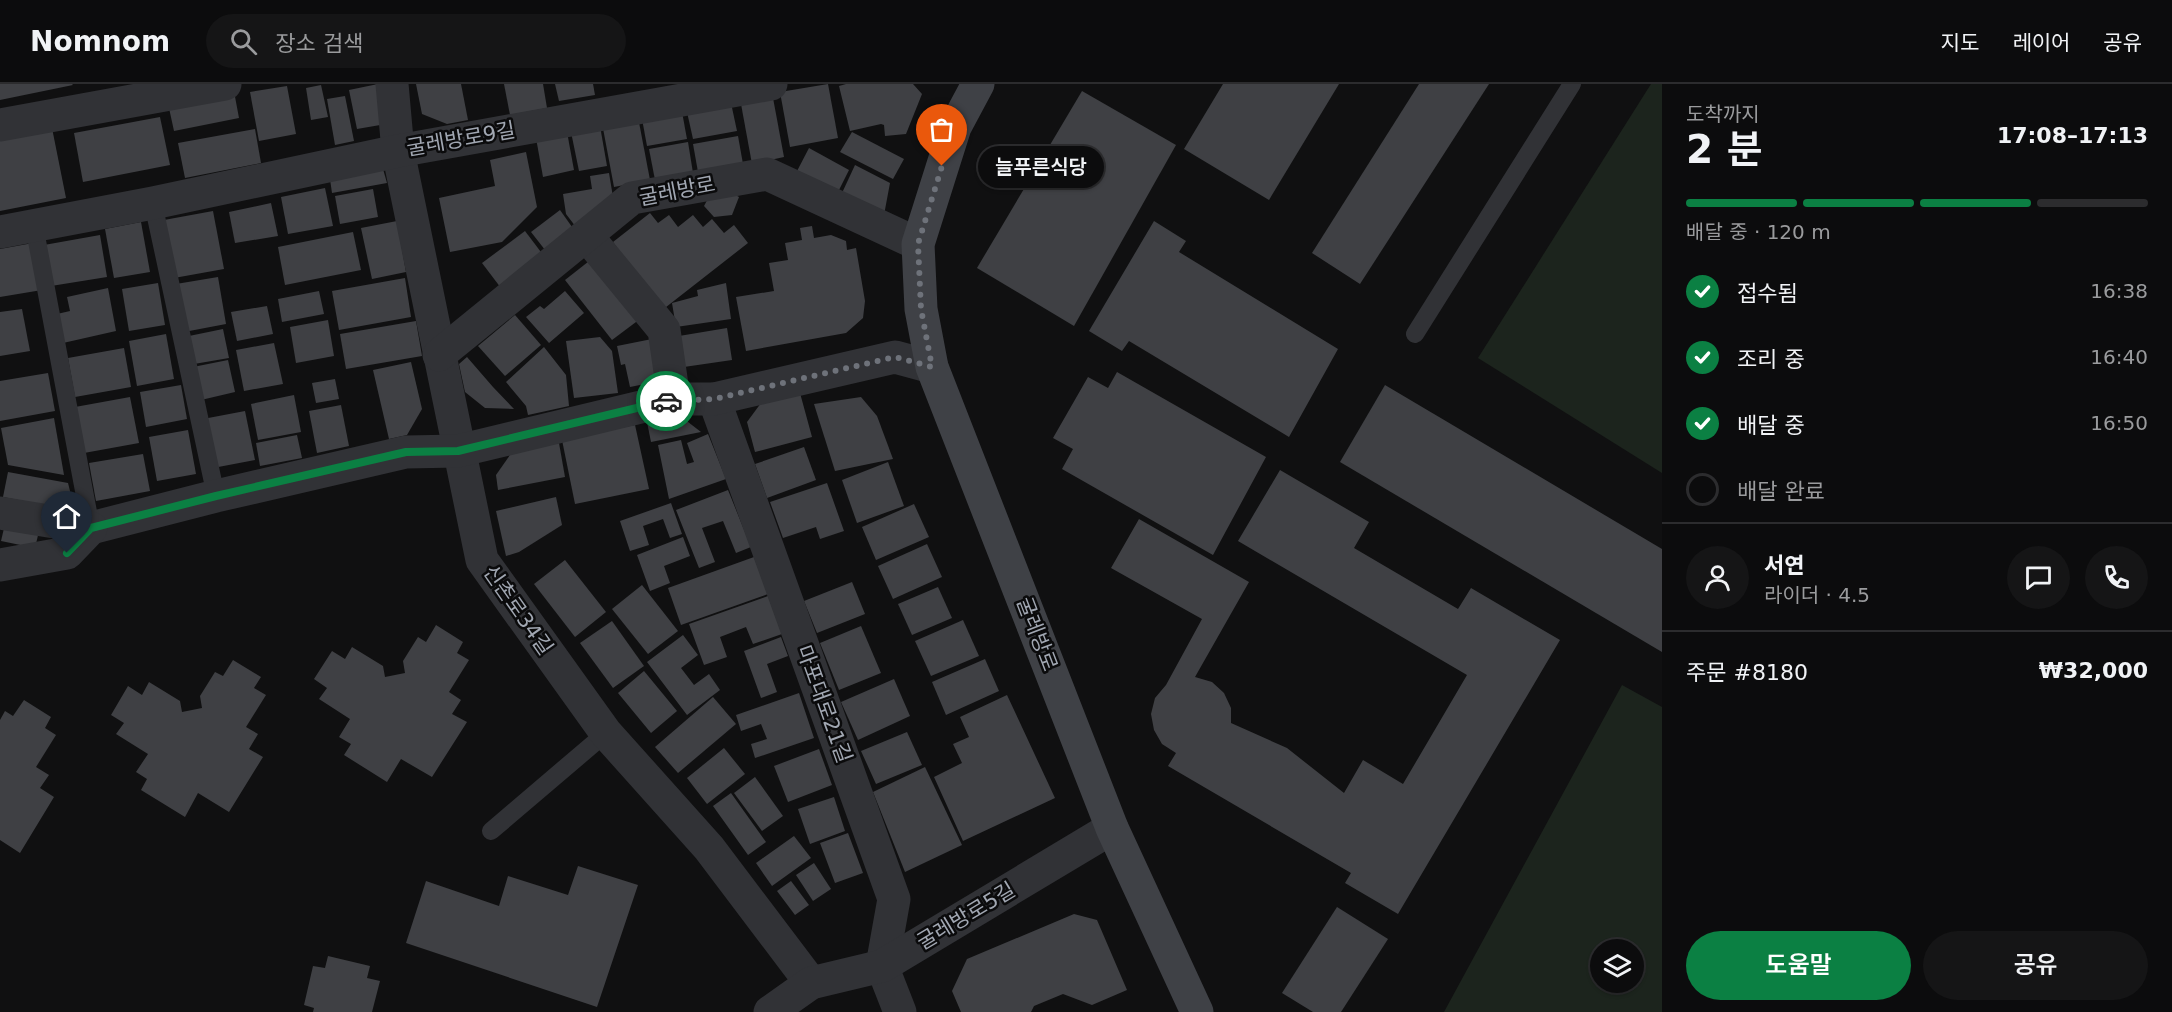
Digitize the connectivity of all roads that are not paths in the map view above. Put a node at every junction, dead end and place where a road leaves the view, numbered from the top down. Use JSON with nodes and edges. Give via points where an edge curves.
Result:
{"nodes":[{"id":1,"x":225,"y":84,"type":"edge"},
{"id":2,"x":392,"y":84,"type":"edge"},
{"id":3,"x":771,"y":84,"type":"edge"},
{"id":4,"x":978,"y":84,"type":"edge"},
{"id":5,"x":1572,"y":84,"type":"edge"},
{"id":6,"x":0,"y":126,"type":"edge"},
{"id":7,"x":398,"y":151,"type":"junction"},
{"id":8,"x":153,"y":203,"type":"junction"},
{"id":9,"x":33,"y":225,"type":"junction"},
{"id":10,"x":0,"y":232,"type":"edge"},
{"id":11,"x":587,"y":236,"type":"junction"},
{"id":12,"x":918,"y":244,"type":"junction"},
{"id":13,"x":1415,"y":334,"type":"dead end"},
{"id":14,"x":439,"y":355,"type":"junction"},
{"id":15,"x":932,"y":367,"type":"junction"},
{"id":16,"x":674,"y":399,"type":"junction"},
{"id":17,"x":714,"y":399,"type":"junction"},
{"id":18,"x":458,"y":451,"type":"junction"},
{"id":19,"x":216,"y":496,"type":"junction"},
{"id":20,"x":0,"y":513,"type":"edge"},
{"id":21,"x":91,"y":528,"type":"junction"},
{"id":22,"x":0,"y":565,"type":"edge"},
{"id":23,"x":606,"y":733,"type":"junction"},
{"id":24,"x":1112,"y":828,"type":"junction"},
{"id":25,"x":491,"y":831,"type":"dead end"},
{"id":26,"x":882,"y":966,"type":"junction"},
{"id":27,"x":810,"y":983,"type":"junction"},
{"id":28,"x":770,"y":1012,"type":"edge"},
{"id":29,"x":900,"y":1012,"type":"edge"},
{"id":30,"x":1197,"y":1012,"type":"edge"}],
"edges":[{"from":1,"to":6,"type":"street"},
{"from":2,"to":7,"type":"street","name":"신촌로34길"},
{"from":3,"to":7,"type":"street","name":"굴레방로9길"},
{"from":4,"to":12,"type":"street","name":"굴레방로","via":[[955,127]]},
{"from":5,"to":13,"type":"lane"},
{"from":7,"to":8,"type":"street","name":"굴레방로9길"},
{"from":7,"to":14,"type":"street","name":"신촌로34길"},
{"from":8,"to":9,"type":"street","name":"굴레방로9길"},
{"from":8,"to":19,"type":"lane"},
{"from":9,"to":10,"type":"street","name":"굴레방로9길"},
{"from":9,"to":21,"type":"lane"},
{"from":11,"to":12,"type":"street","name":"굴레방로","via":[[632,198],[767,174]]},
{"from":11,"to":14,"type":"street","name":"굴레방로"},
{"from":11,"to":16,"type":"street","via":[[664,330]]},
{"from":12,"to":15,"type":"street","name":"굴레방로","via":[[921,309]]},
{"from":14,"to":18,"type":"street","name":"신촌로34길"},
{"from":15,"to":17,"type":"street","via":[[895,357]]},
{"from":15,"to":24,"type":"street","name":"굴레방로"},
{"from":16,"to":17,"type":"street"},
{"from":16,"to":18,"type":"street"},
{"from":17,"to":26,"type":"street","name":"마포대로21길","via":[[894,899]]},
{"from":18,"to":19,"type":"street","via":[[406,452]]},
{"from":18,"to":23,"type":"street","name":"신촌로34길","via":[[482,560]]},
{"from":19,"to":21,"type":"street"},
{"from":20,"to":21,"type":"street"},
{"from":21,"to":22,"type":"street","via":[[67,553]]},
{"from":23,"to":25,"type":"lane"},
{"from":23,"to":27,"type":"street","name":"신촌로34길","via":[[709,848]]},
{"from":24,"to":26,"type":"street","name":"굴레방로5길"},
{"from":24,"to":30,"type":"street","name":"굴레방로"},
{"from":26,"to":27,"type":"street","name":"굴레방로5길"},
{"from":26,"to":29,"type":"street"},
{"from":27,"to":28,"type":"street"}]}
